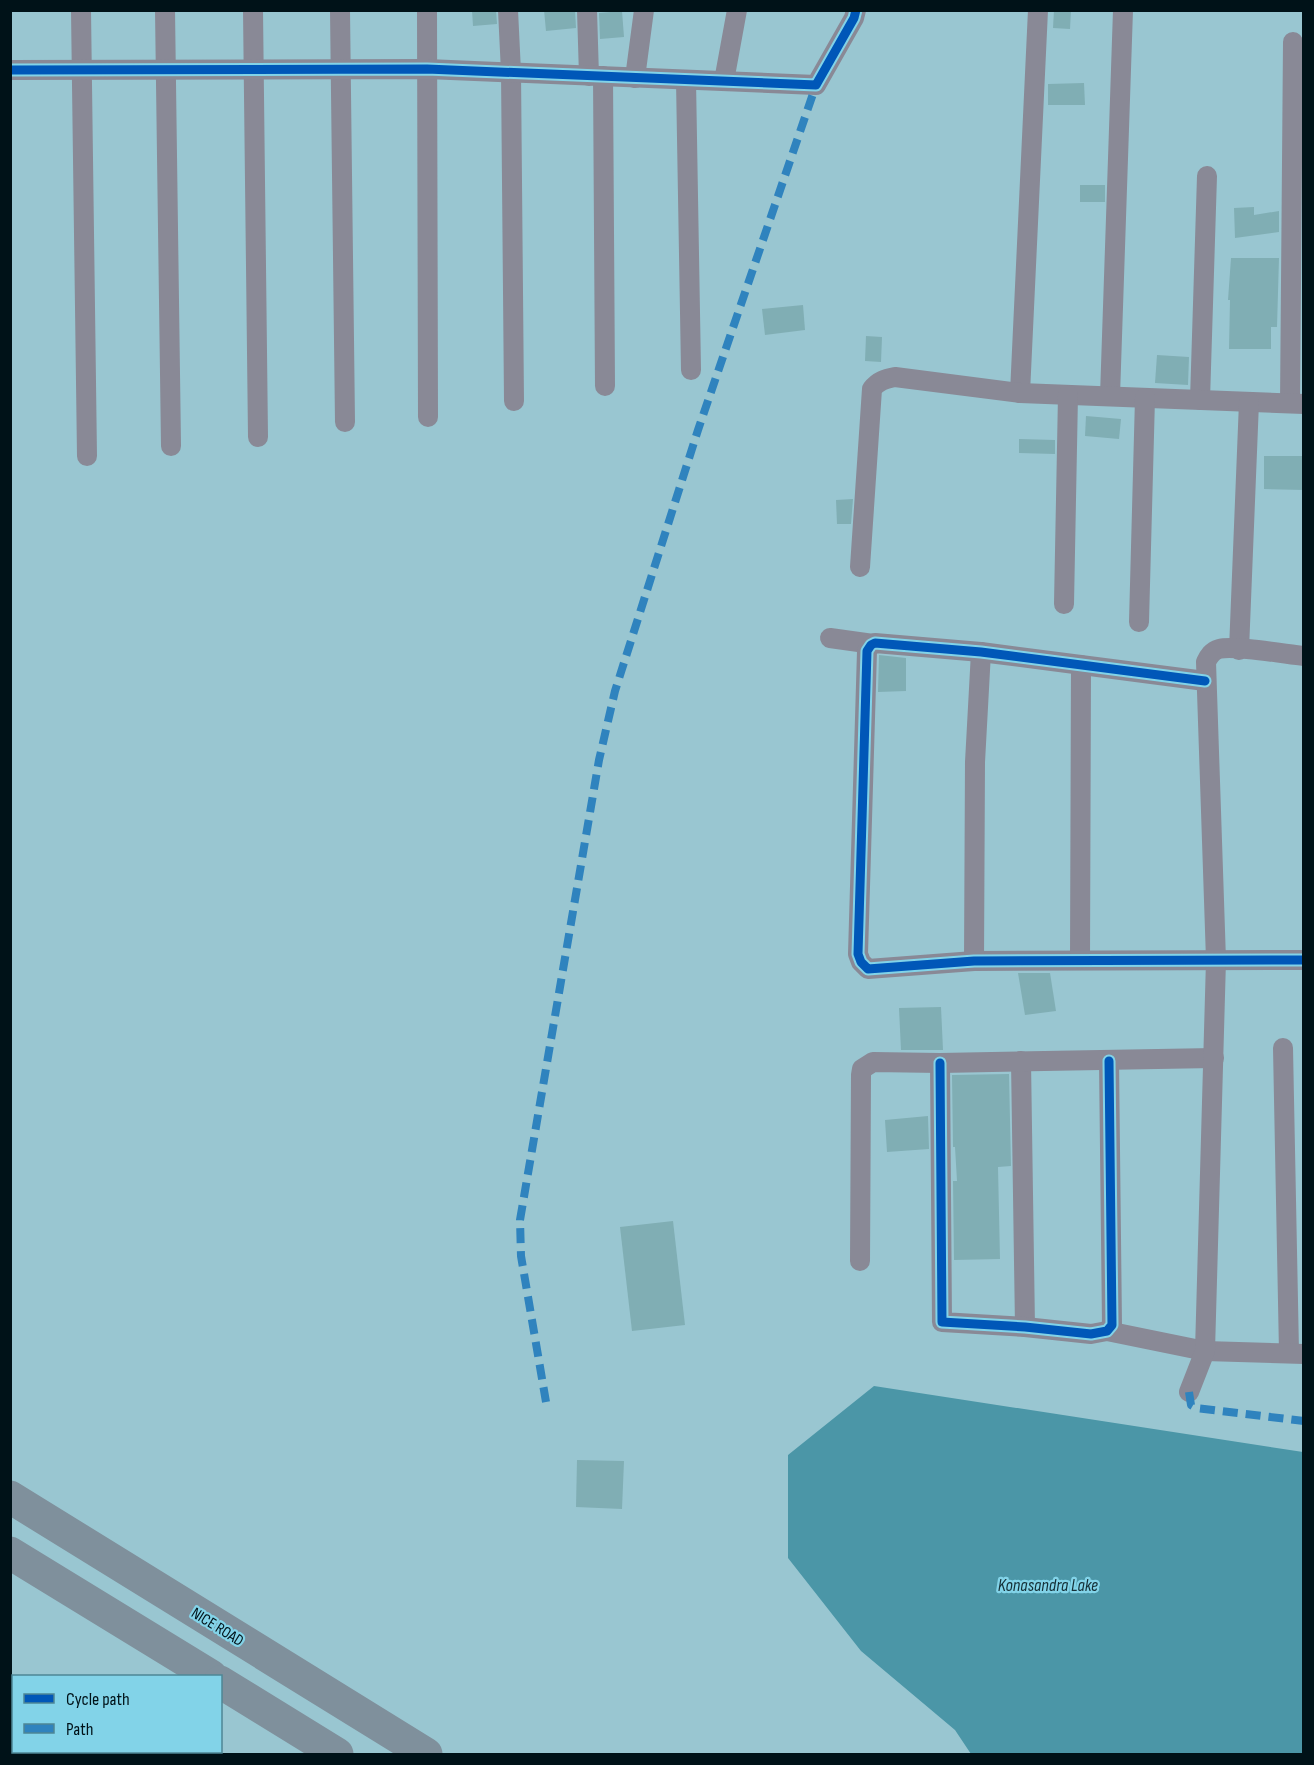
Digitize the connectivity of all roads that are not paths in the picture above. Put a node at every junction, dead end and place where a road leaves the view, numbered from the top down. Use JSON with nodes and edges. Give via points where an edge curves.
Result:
{"nodes":[{"id":1,"x":81,"y":10,"type":"edge"},
{"id":2,"x":165,"y":10,"type":"edge"},
{"id":3,"x":253,"y":10,"type":"edge"},
{"id":4,"x":340,"y":10,"type":"edge"},
{"id":5,"x":427,"y":10,"type":"edge"},
{"id":6,"x":508,"y":10,"type":"edge"},
{"id":7,"x":587,"y":10,"type":"edge"},
{"id":8,"x":644,"y":10,"type":"edge"},
{"id":9,"x":737,"y":10,"type":"edge"},
{"id":10,"x":856,"y":10,"type":"edge"},
{"id":11,"x":1038,"y":10,"type":"edge"},
{"id":12,"x":1123,"y":10,"type":"edge"},
{"id":13,"x":1293,"y":42,"type":"dead end"},
{"id":14,"x":254,"y":69,"type":"junction"},
{"id":15,"x":340,"y":69,"type":"junction"},
{"id":16,"x":427,"y":69,"type":"junction"},
{"id":17,"x":10,"y":70,"type":"edge"},
{"id":18,"x":82,"y":70,"type":"junction"},
{"id":19,"x":166,"y":70,"type":"junction"},
{"id":20,"x":511,"y":72,"type":"junction"},
{"id":21,"x":596,"y":76,"type":"junction"},
{"id":22,"x":635,"y":78,"type":"junction"},
{"id":23,"x":686,"y":80,"type":"junction"},
{"id":24,"x":724,"y":81,"type":"junction"},
{"id":25,"x":1208,"y":176,"type":"dead end"},
{"id":26,"x":691,"y":370,"type":"dead end"},
{"id":27,"x":605,"y":386,"type":"dead end"},
{"id":28,"x":1020,"y":393,"type":"junction"},
{"id":29,"x":1068,"y":395,"type":"junction"},
{"id":30,"x":1110,"y":396,"type":"junction"},
{"id":31,"x":1145,"y":398,"type":"junction"},
{"id":32,"x":1200,"y":400,"type":"junction"},
{"id":33,"x":514,"y":401,"type":"dead end"},
{"id":34,"x":1249,"y":402,"type":"junction"},
{"id":35,"x":1297,"y":404,"type":"edge"},
{"id":36,"x":428,"y":417,"type":"dead end"},
{"id":37,"x":345,"y":422,"type":"dead end"},
{"id":38,"x":258,"y":436,"type":"dead end"},
{"id":39,"x":171,"y":446,"type":"dead end"},
{"id":40,"x":87,"y":456,"type":"dead end"},
{"id":41,"x":860,"y":567,"type":"dead end"},
{"id":42,"x":1064,"y":604,"type":"dead end"},
{"id":43,"x":1139,"y":622,"type":"dead end"},
{"id":44,"x":830,"y":638,"type":"dead end"},
{"id":45,"x":873,"y":644,"type":"junction"},
{"id":46,"x":1239,"y":650,"type":"junction"},
{"id":47,"x":981,"y":652,"type":"junction"},
{"id":48,"x":1304,"y":656,"type":"edge"},
{"id":49,"x":1081,"y":664,"type":"junction"},
{"id":50,"x":1205,"y":681,"type":"junction"},
{"id":51,"x":1080,"y":959,"type":"junction"},
{"id":52,"x":1216,"y":960,"type":"junction"},
{"id":53,"x":1304,"y":960,"type":"edge"},
{"id":54,"x":974,"y":961,"type":"junction"},
{"id":55,"x":1283,"y":1048,"type":"dead end"},
{"id":56,"x":1214,"y":1058,"type":"junction"},
{"id":57,"x":1021,"y":1061,"type":"junction"},
{"id":58,"x":1109,"y":1061,"type":"junction"},
{"id":59,"x":940,"y":1063,"type":"junction"},
{"id":60,"x":860,"y":1262,"type":"dead end"},
{"id":61,"x":1025,"y":1327,"type":"junction"},
{"id":62,"x":1107,"y":1331,"type":"junction"},
{"id":63,"x":1205,"y":1351,"type":"junction"},
{"id":64,"x":1296,"y":1353,"type":"edge"},
{"id":65,"x":1189,"y":1392,"type":"dead end"},
{"id":66,"x":10,"y":1497,"type":"edge"},
{"id":67,"x":10,"y":1553,"type":"edge"},
{"id":68,"x":208,"y":1675,"type":"edge"},
{"id":69,"x":222,"y":1683,"type":"edge"},
{"id":70,"x":337,"y":1755,"type":"edge"},
{"id":71,"x":426,"y":1755,"type":"edge"}],
"edges":[{"from":1,"to":18,"type":"street"},
{"from":2,"to":19,"type":"street"},
{"from":3,"to":14,"type":"street"},
{"from":4,"to":15,"type":"street"},
{"from":5,"to":16,"type":"street"},
{"from":6,"to":20,"type":"street"},
{"from":7,"to":21,"type":"street"},
{"from":8,"to":22,"type":"street"},
{"from":9,"to":24,"type":"street"},
{"from":10,"to":24,"type":"street","via":[[816,85]]},
{"from":11,"to":28,"type":"street"},
{"from":12,"to":30,"type":"street"},
{"from":13,"to":35,"type":"street"},
{"from":14,"to":15,"type":"street"},
{"from":14,"to":19,"type":"street"},
{"from":14,"to":38,"type":"street"},
{"from":15,"to":16,"type":"street"},
{"from":15,"to":37,"type":"street"},
{"from":16,"to":20,"type":"street"},
{"from":16,"to":36,"type":"street"},
{"from":17,"to":18,"type":"street"},
{"from":18,"to":19,"type":"street"},
{"from":18,"to":40,"type":"street"},
{"from":19,"to":39,"type":"street"},
{"from":20,"to":21,"type":"street"},
{"from":20,"to":33,"type":"street"},
{"from":21,"to":22,"type":"street"},
{"from":21,"to":27,"type":"street"},
{"from":22,"to":23,"type":"street"},
{"from":23,"to":24,"type":"street"},
{"from":23,"to":26,"type":"street"},
{"from":25,"to":32,"type":"street"},
{"from":28,"to":29,"type":"street"},
{"from":28,"to":41,"type":"street","via":[[895,377],[877,383],[872,389]]},
{"from":29,"to":30,"type":"street"},
{"from":29,"to":42,"type":"street"},
{"from":30,"to":31,"type":"street"},
{"from":31,"to":32,"type":"street"},
{"from":31,"to":43,"type":"street"},
{"from":32,"to":34,"type":"street"},
{"from":34,"to":35,"type":"street"},
{"from":34,"to":46,"type":"street"},
{"from":44,"to":45,"type":"street"},
{"from":45,"to":47,"type":"street"},
{"from":45,"to":54,"type":"street","via":[[867,651],[858,954],[867,969]]},
{"from":46,"to":48,"type":"street"},
{"from":46,"to":50,"type":"street","via":[[1211,654],[1206,662]]},
{"from":47,"to":49,"type":"street"},
{"from":47,"to":54,"type":"street","via":[[975,762]]},
{"from":49,"to":50,"type":"street"},
{"from":49,"to":51,"type":"street"},
{"from":50,"to":52,"type":"street"},
{"from":51,"to":52,"type":"street"},
{"from":51,"to":54,"type":"street"},
{"from":52,"to":53,"type":"street"},
{"from":52,"to":56,"type":"street"},
{"from":55,"to":64,"type":"street"},
{"from":56,"to":58,"type":"street"},
{"from":56,"to":63,"type":"street"},
{"from":57,"to":58,"type":"street"},
{"from":57,"to":59,"type":"street"},
{"from":57,"to":61,"type":"street"},
{"from":58,"to":62,"type":"street","via":[[1112,1325]]},
{"from":59,"to":60,"type":"street","via":[[873,1062],[862,1069]]},
{"from":59,"to":61,"type":"street","via":[[942,1323]]},
{"from":61,"to":62,"type":"street","via":[[1091,1334]]},
{"from":62,"to":63,"type":"street"},
{"from":63,"to":64,"type":"street"},
{"from":63,"to":65,"type":"street"},
{"from":66,"to":71,"type":"highway","name":"NICE ROAD"},
{"from":67,"to":68,"type":"highway"},
{"from":69,"to":70,"type":"highway"}]}
